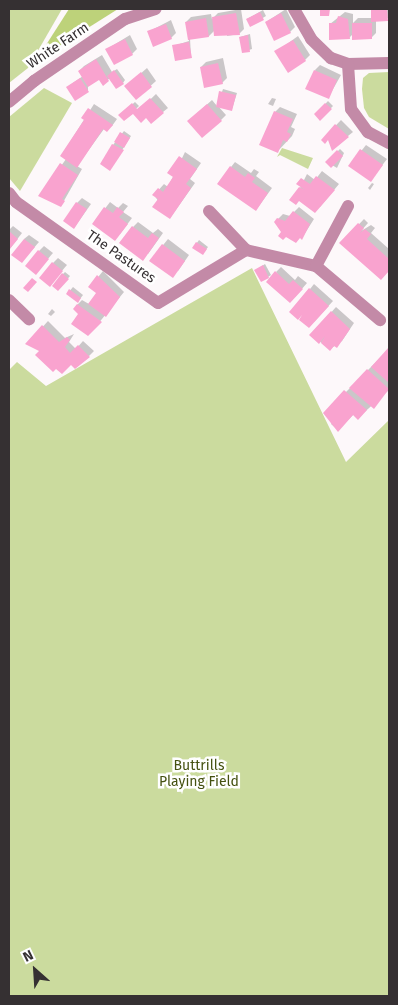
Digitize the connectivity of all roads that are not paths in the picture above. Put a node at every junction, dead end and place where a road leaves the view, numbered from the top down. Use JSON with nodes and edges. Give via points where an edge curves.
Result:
{"nodes":[{"id":1,"x":155,"y":9,"type":"edge"},
{"id":2,"x":294,"y":9,"type":"edge"},
{"id":3,"x":389,"y":63,"type":"edge"},
{"id":4,"x":348,"y":64,"type":"junction"},
{"id":5,"x":9,"y":102,"type":"edge"},
{"id":6,"x":389,"y":143,"type":"edge"},
{"id":7,"x":9,"y":193,"type":"edge"},
{"id":8,"x":348,"y":206,"type":"dead end"},
{"id":9,"x":209,"y":211,"type":"dead end"},
{"id":10,"x":246,"y":250,"type":"junction"},
{"id":11,"x":316,"y":266,"type":"junction"},
{"id":12,"x":9,"y":300,"type":"edge"},
{"id":13,"x":29,"y":319,"type":"dead end"},
{"id":14,"x":380,"y":320,"type":"dead end"}],
"edges":[{"from":1,"to":5,"type":"street","name":"White Farm","via":[[125,19],[34,81]]},
{"from":2,"to":4,"type":"street","via":[[311,39],[331,58]]},
{"from":3,"to":4,"type":"street"},
{"from":4,"to":6,"type":"street","via":[[351,109],[368,132]]},
{"from":7,"to":10,"type":"street","name":"The Pastures","via":[[16,202],[158,302]]},
{"from":8,"to":11,"type":"street"},
{"from":9,"to":10,"type":"street"},
{"from":10,"to":11,"type":"street"},
{"from":11,"to":14,"type":"street"},
{"from":12,"to":13,"type":"street"}]}
